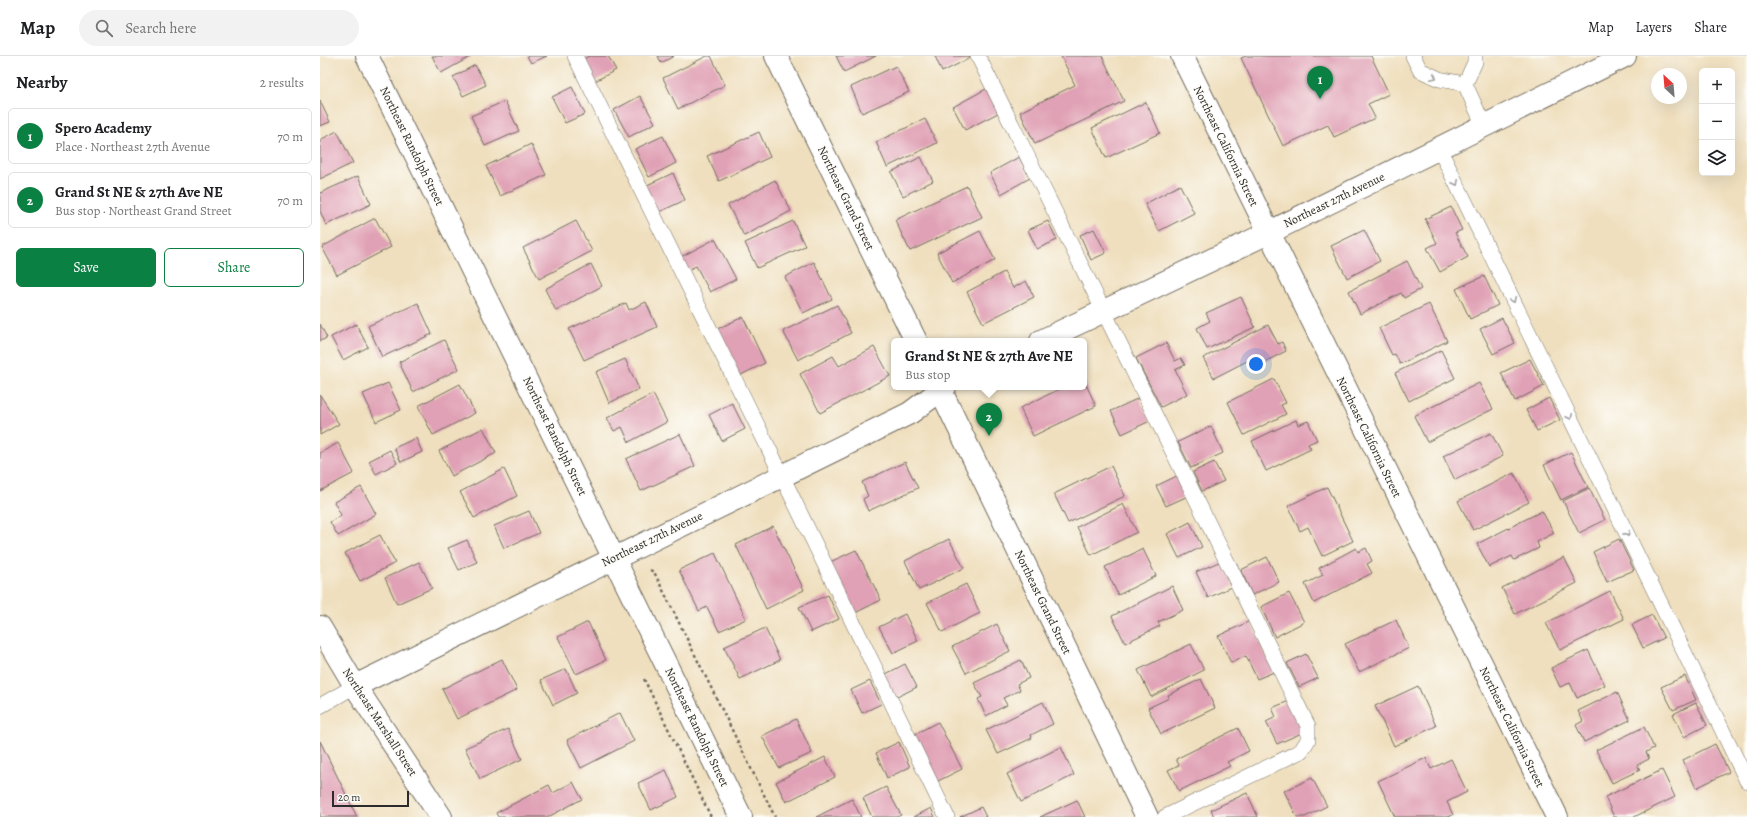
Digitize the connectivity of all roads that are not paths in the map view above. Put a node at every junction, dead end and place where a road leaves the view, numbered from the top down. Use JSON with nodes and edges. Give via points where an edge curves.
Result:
{"nodes":[{"id":1,"x":368,"y":56,"type":"edge"},
{"id":2,"x":574,"y":56,"type":"edge"},
{"id":3,"x":776,"y":56,"type":"edge"},
{"id":4,"x":978,"y":56,"type":"edge"},
{"id":5,"x":1182,"y":56,"type":"edge"},
{"id":6,"x":1414,"y":56,"type":"edge"},
{"id":7,"x":1475,"y":56,"type":"edge"},
{"id":8,"x":1625,"y":56,"type":"edge"},
{"id":9,"x":1464,"y":84,"type":"junction"},
{"id":10,"x":1484,"y":126,"type":"junction"},
{"id":11,"x":1439,"y":148,"type":"junction"},
{"id":12,"x":1268,"y":233,"type":"junction"},
{"id":13,"x":1103,"y":311,"type":"junction"},
{"id":14,"x":915,"y":338,"type":"edge"},
{"id":15,"x":1047,"y":338,"type":"edge"},
{"id":16,"x":939,"y":390,"type":"edge"},
{"id":17,"x":942,"y":390,"type":"edge"},
{"id":18,"x":782,"y":475,"type":"junction"},
{"id":19,"x":614,"y":558,"type":"junction"},
{"id":20,"x":320,"y":627,"type":"edge"},
{"id":21,"x":355,"y":686,"type":"junction"},
{"id":22,"x":320,"y":706,"type":"edge"},
{"id":23,"x":1747,"y":781,"type":"edge"},
{"id":24,"x":441,"y":817,"type":"edge"},
{"id":25,"x":741,"y":817,"type":"edge"},
{"id":26,"x":947,"y":817,"type":"edge"},
{"id":27,"x":1147,"y":817,"type":"edge"},
{"id":28,"x":1165,"y":817,"type":"edge"},
{"id":29,"x":1556,"y":817,"type":"edge"}],
"edges":[{"from":1,"to":19,"type":"street","name":"Northeast Randolph Street"},
{"from":2,"to":18,"type":"lane"},
{"from":3,"to":14,"type":"street","name":"Northeast Grand Street"},
{"from":4,"to":13,"type":"lane"},
{"from":5,"to":12,"type":"street","name":"Northeast California Street"},
{"from":6,"to":9,"type":"lane","one_way":true,"via":[[1420,70],[1439,79]]},
{"from":7,"to":9,"type":"lane","via":[[1475,62]]},
{"from":8,"to":10,"type":"street","name":"Northeast 27th Avenue"},
{"from":9,"to":10,"type":"lane"},
{"from":10,"to":11,"type":"street","name":"Northeast 27th Avenue"},
{"from":11,"to":12,"type":"street","name":"Northeast 27th Avenue"},
{"from":11,"to":23,"type":"lane","one_way":true},
{"from":12,"to":13,"type":"street","name":"Northeast 27th Avenue"},
{"from":12,"to":29,"type":"street","name":"Northeast California Street"},
{"from":13,"to":15,"type":"street","name":"Northeast 27th Avenue"},
{"from":13,"to":28,"type":"lane","via":[[1308,726],[1308,740],[1301,751]]},
{"from":16,"to":18,"type":"street","name":"Northeast 27th Avenue","via":[[910,413]]},
{"from":17,"to":27,"type":"street","name":"Northeast Grand Street"},
{"from":18,"to":19,"type":"street","name":"Northeast 27th Avenue"},
{"from":18,"to":26,"type":"lane"},
{"from":19,"to":21,"type":"street","name":"Northeast 27th Avenue"},
{"from":19,"to":25,"type":"street","name":"Northeast Randolph Street"},
{"from":20,"to":21,"type":"street","name":"Northeast Marshall Street"},
{"from":21,"to":22,"type":"lane"},
{"from":21,"to":24,"type":"street","name":"Northeast Marshall Street"}]}
